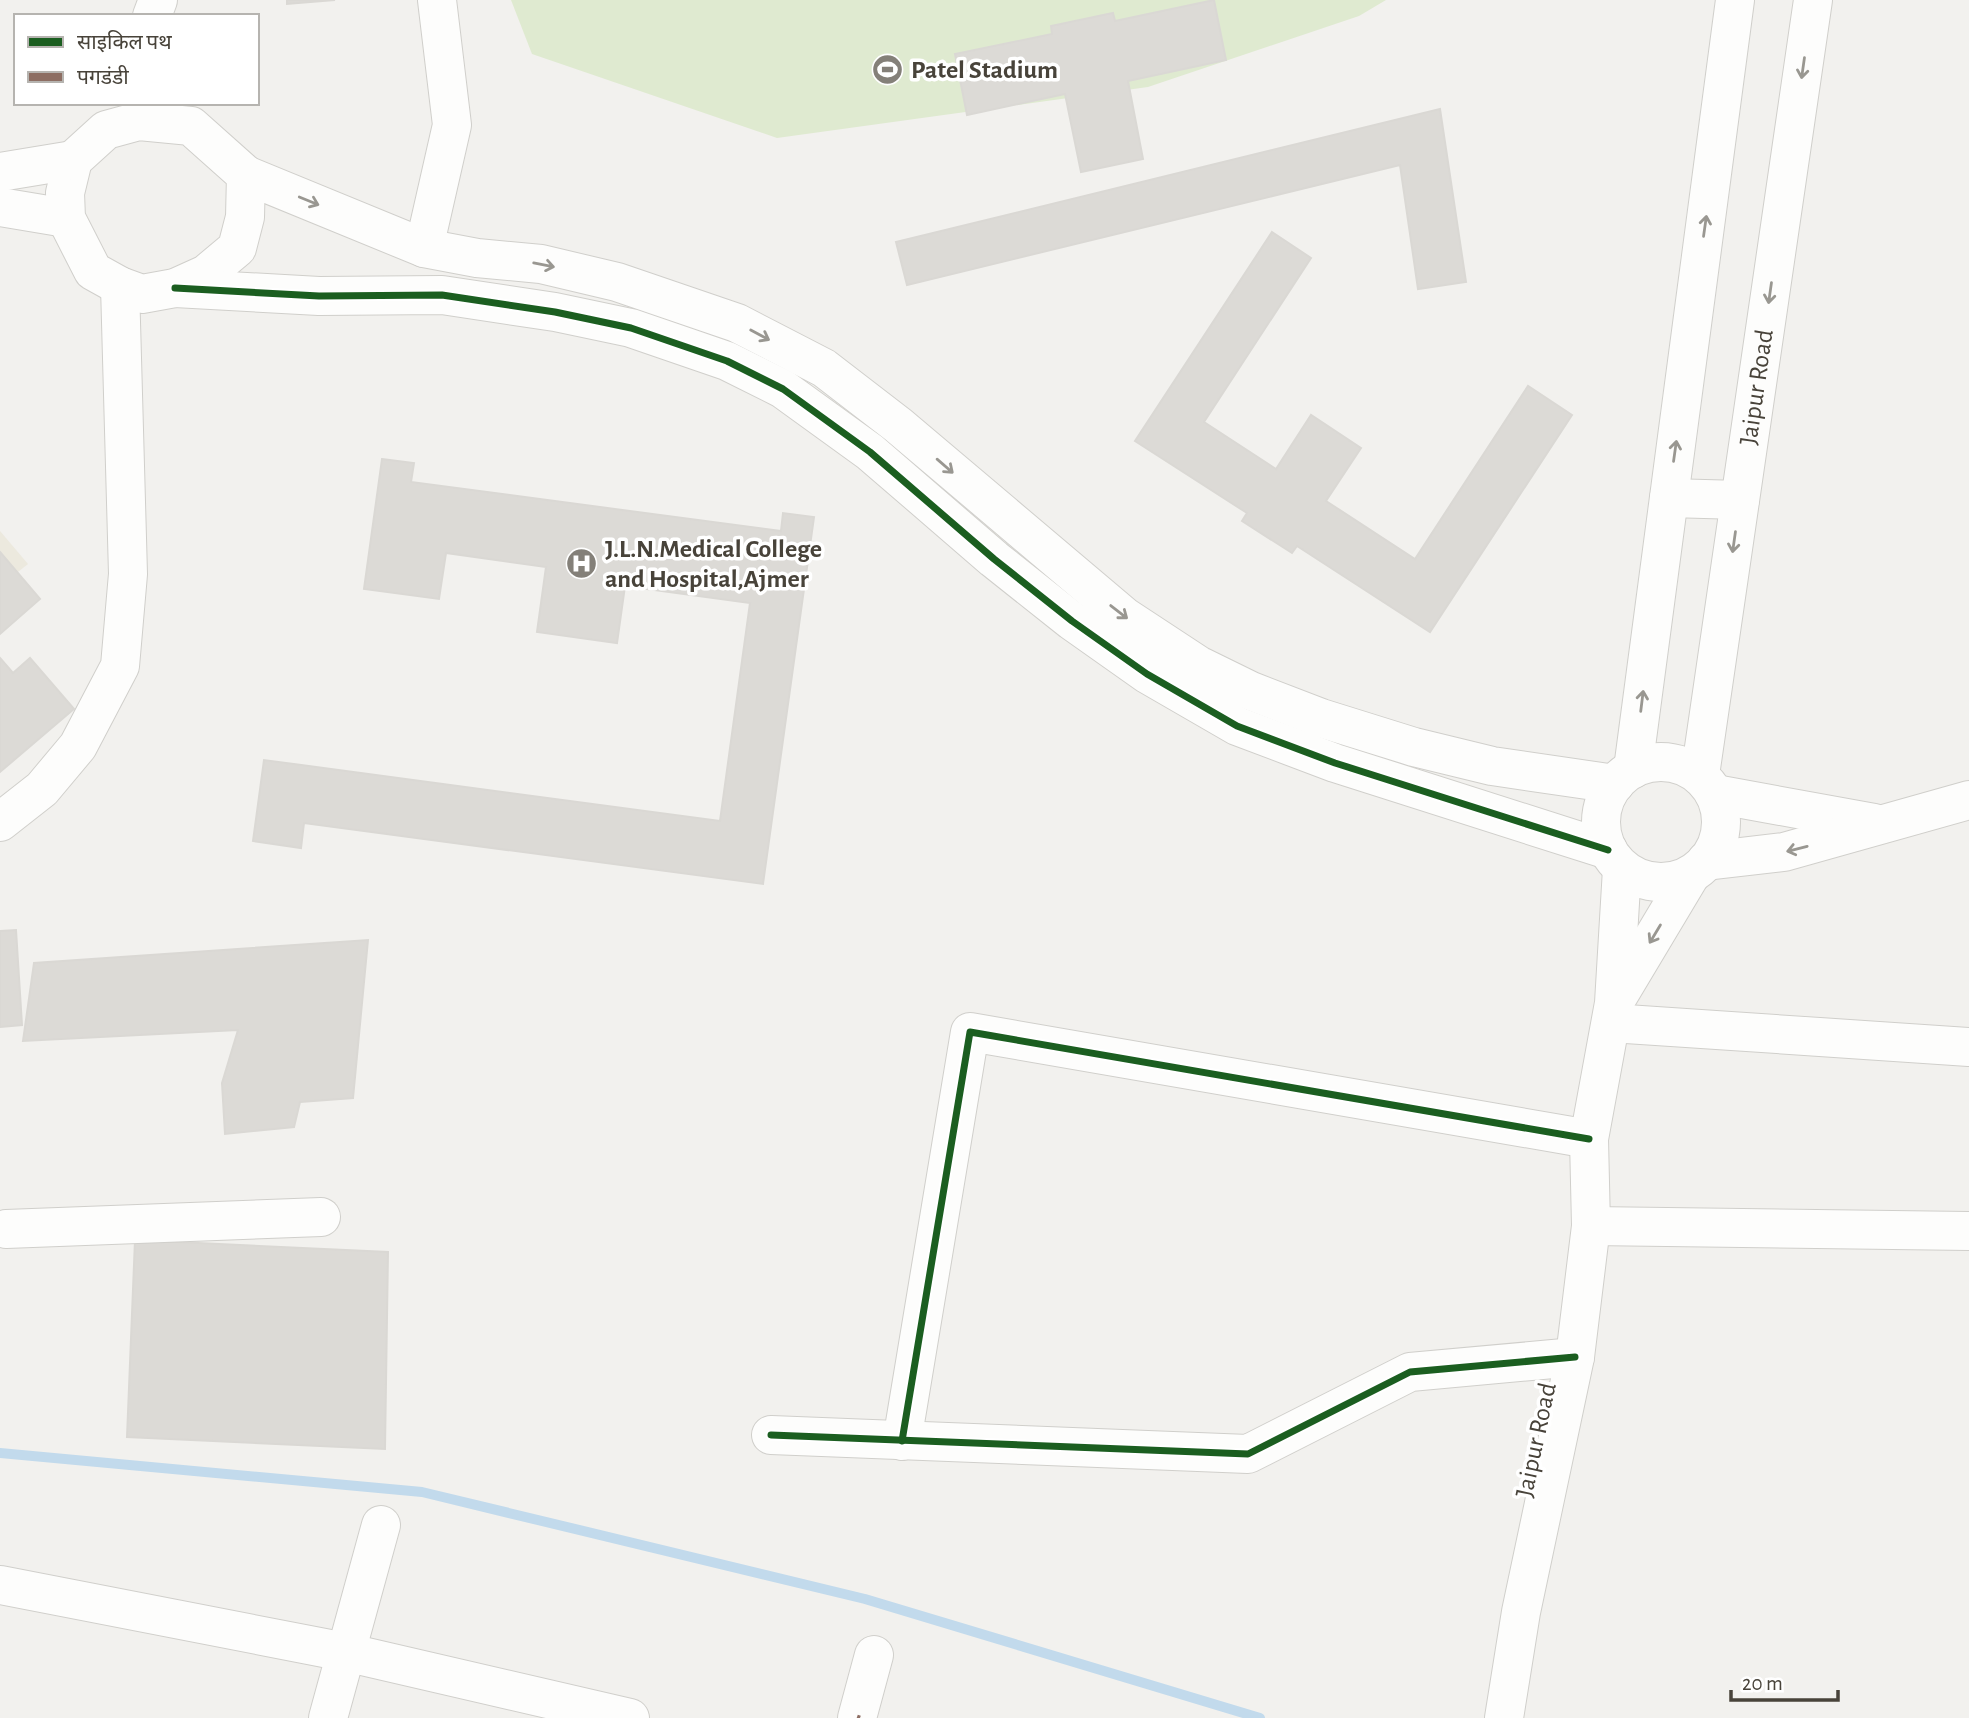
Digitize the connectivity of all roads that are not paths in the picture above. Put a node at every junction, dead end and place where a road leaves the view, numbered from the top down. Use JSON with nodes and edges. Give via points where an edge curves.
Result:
{"nodes":[{"id":1,"x":437,"y":0,"type":"edge"},
{"id":2,"x":1734,"y":0,"type":"edge"},
{"id":3,"x":1813,"y":0,"type":"edge"},
{"id":4,"x":189,"y":115,"type":"edge"},
{"id":5,"x":111,"y":116,"type":"edge"},
{"id":6,"x":74,"y":159,"type":"junction"},
{"id":7,"x":0,"y":172,"type":"edge"},
{"id":8,"x":246,"y":175,"type":"junction"},
{"id":9,"x":0,"y":207,"type":"edge"},
{"id":10,"x":66,"y":218,"type":"junction"},
{"id":11,"x":424,"y":248,"type":"junction"},
{"id":12,"x":120,"y":286,"type":"junction"},
{"id":13,"x":175,"y":288,"type":"junction"},
{"id":14,"x":1669,"y":498,"type":"junction"},
{"id":15,"x":1740,"y":499,"type":"junction"},
{"id":16,"x":1624,"y":776,"type":"junction"},
{"id":17,"x":1708,"y":785,"type":"junction"},
{"id":18,"x":1969,"y":800,"type":"edge"},
{"id":19,"x":0,"y":821,"type":"edge"},
{"id":20,"x":1886,"y":826,"type":"junction"},
{"id":21,"x":1615,"y":860,"type":"junction"},
{"id":22,"x":1698,"y":868,"type":"junction"},
{"id":23,"x":1613,"y":1013,"type":"junction"},
{"id":24,"x":1969,"y":1047,"type":"edge"},
{"id":25,"x":1589,"y":1139,"type":"junction"},
{"id":26,"x":321,"y":1217,"type":"dead end"},
{"id":27,"x":1591,"y":1226,"type":"junction"},
{"id":28,"x":6,"y":1229,"type":"dead end"},
{"id":29,"x":1969,"y":1231,"type":"edge"},
{"id":30,"x":1575,"y":1357,"type":"junction"},
{"id":31,"x":771,"y":1435,"type":"dead end"},
{"id":32,"x":902,"y":1441,"type":"junction"},
{"id":33,"x":381,"y":1525,"type":"dead end"},
{"id":34,"x":0,"y":1585,"type":"edge"},
{"id":35,"x":345,"y":1652,"type":"junction"},
{"id":36,"x":874,"y":1656,"type":"dead end"},
{"id":37,"x":328,"y":1718,"type":"edge"},
{"id":38,"x":630,"y":1718,"type":"edge"},
{"id":39,"x":857,"y":1718,"type":"edge"},
{"id":40,"x":1504,"y":1718,"type":"edge"}],
"edges":[{"from":1,"to":11,"type":"street","via":[[452,125]]},
{"from":14,"to":2,"type":"street","one_way":true},
{"from":3,"to":15,"type":"street","name":"Jaipur Road","one_way":true},
{"from":4,"to":5,"type":"street","via":[[139,121]]},
{"from":4,"to":8,"type":"street"},
{"from":5,"to":6,"type":"street"},
{"from":6,"to":7,"type":"street"},
{"from":6,"to":10,"type":"street","via":[[65,193]]},
{"from":8,"to":11,"type":"street","one_way":true},
{"from":8,"to":13,"type":"street","via":[[245,217],[237,248],[206,274]]},
{"from":9,"to":10,"type":"street"},
{"from":10,"to":12,"type":"street","via":[[93,271]]},
{"from":11,"to":16,"type":"street","one_way":true,"via":[[541,264],[617,282],[737,323],[824,369],[898,425],[1125,617],[1198,665],[1251,691],[1414,747],[1492,766]]},
{"from":12,"to":13,"type":"street","via":[[142,294]]},
{"from":12,"to":19,"type":"street","via":[[128,575],[120,666],[78,746],[43,789]]},
{"from":13,"to":21,"type":"street","via":[[319,296],[442,295],[631,328],[727,360],[783,389],[870,452],[1072,621],[1147,674],[1237,726]]},
{"from":14,"to":15,"type":"street"},
{"from":16,"to":14,"type":"street","one_way":true},
{"from":15,"to":17,"type":"street","name":"Jaipur Road","one_way":true},
{"from":16,"to":17,"type":"street","via":[[1656,762],[1679,764]]},
{"from":16,"to":21,"type":"street","via":[[1603,804],[1601,828]]},
{"from":17,"to":20,"type":"street"},
{"from":17,"to":22,"type":"street","via":[[1722,816],[1719,840]]},
{"from":18,"to":20,"type":"street"},
{"from":20,"to":22,"type":"street","one_way":true},
{"from":21,"to":22,"type":"street","via":[[1643,880],[1667,882]]},
{"from":21,"to":23,"type":"street","name":"Jaipur Road"},
{"from":22,"to":23,"type":"street","name":"Jaipur Road","one_way":true},
{"from":23,"to":24,"type":"street"},
{"from":23,"to":25,"type":"street","name":"Jaipur Road"},
{"from":25,"to":27,"type":"street","name":"Jaipur Road"},
{"from":25,"to":32,"type":"street","via":[[970,1032]]},
{"from":26,"to":28,"type":"street"},
{"from":27,"to":29,"type":"street"},
{"from":27,"to":30,"type":"street","name":"Jaipur Road"},
{"from":30,"to":32,"type":"street","via":[[1410,1373],[1248,1454]]},
{"from":30,"to":40,"type":"street","name":"Jaipur Road","via":[[1521,1612]]},
{"from":31,"to":32,"type":"street"},
{"from":33,"to":35,"type":"street"},
{"from":34,"to":35,"type":"street"},
{"from":35,"to":37,"type":"street"},
{"from":35,"to":38,"type":"street"},
{"from":36,"to":39,"type":"street"}]}
